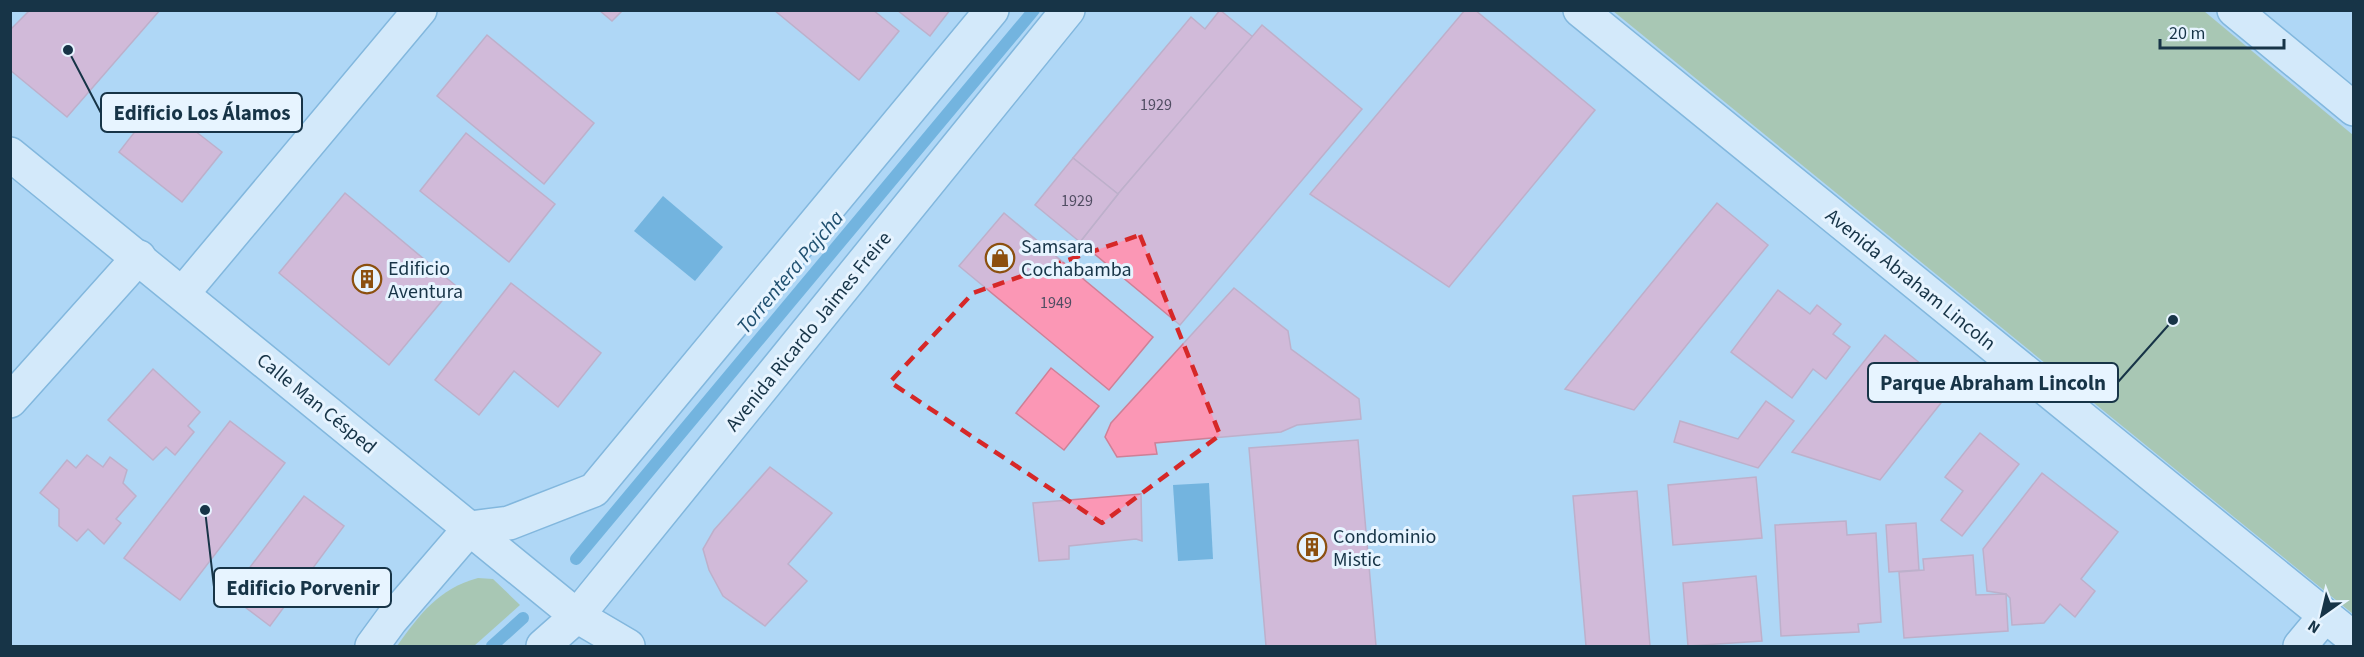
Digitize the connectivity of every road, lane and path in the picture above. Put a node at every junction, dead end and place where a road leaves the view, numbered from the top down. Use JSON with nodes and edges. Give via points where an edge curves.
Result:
{"nodes":[{"id":1,"x":420,"y":10,"type":"edge"},
{"id":2,"x":992,"y":10,"type":"edge"},
{"id":3,"x":1068,"y":10,"type":"edge"},
{"id":4,"x":1580,"y":10,"type":"edge"},
{"id":5,"x":2250,"y":15,"type":"edge"},
{"id":6,"x":2354,"y":109,"type":"edge"},
{"id":7,"x":10,"y":154,"type":"edge"},
{"id":8,"x":139,"y":257,"type":"junction"},
{"id":9,"x":183,"y":293,"type":"junction"},
{"id":10,"x":10,"y":401,"type":"edge"},
{"id":11,"x":470,"y":528,"type":"junction"},
{"id":12,"x":577,"y":616,"type":"junction"},
{"id":13,"x":2325,"y":616,"type":"junction"},
{"id":14,"x":2354,"y":639,"type":"edge"},
{"id":15,"x":372,"y":646,"type":"edge"},
{"id":16,"x":543,"y":646,"type":"edge"},
{"id":17,"x":628,"y":646,"type":"edge"},
{"id":18,"x":2300,"y":646,"type":"edge"}],
"edges":[{"from":1,"to":9,"type":"street"},
{"from":2,"to":11,"type":"street","via":[[594,490],[509,523]]},
{"from":3,"to":12,"type":"street","name":"Avenida Ricardo Jaimes Freire"},
{"from":4,"to":13,"type":"street","name":"Avenida Abraham Lincoln"},
{"from":5,"to":6,"type":"street"},
{"from":7,"to":8,"type":"street","name":"Calle Man Césped"},
{"from":8,"to":9,"type":"street","name":"Calle Man Césped"},
{"from":8,"to":10,"type":"street"},
{"from":9,"to":11,"type":"street","name":"Calle Man Césped"},
{"from":11,"to":12,"type":"street","name":"Calle Man Césped"},
{"from":11,"to":15,"type":"street"},
{"from":12,"to":16,"type":"street","name":"Avenida Ricardo Jaimes Freire"},
{"from":12,"to":17,"type":"street","name":"Calle Man Césped"},
{"from":13,"to":14,"type":"street","name":"Avenida Abraham Lincoln"},
{"from":13,"to":18,"type":"street"}]}
